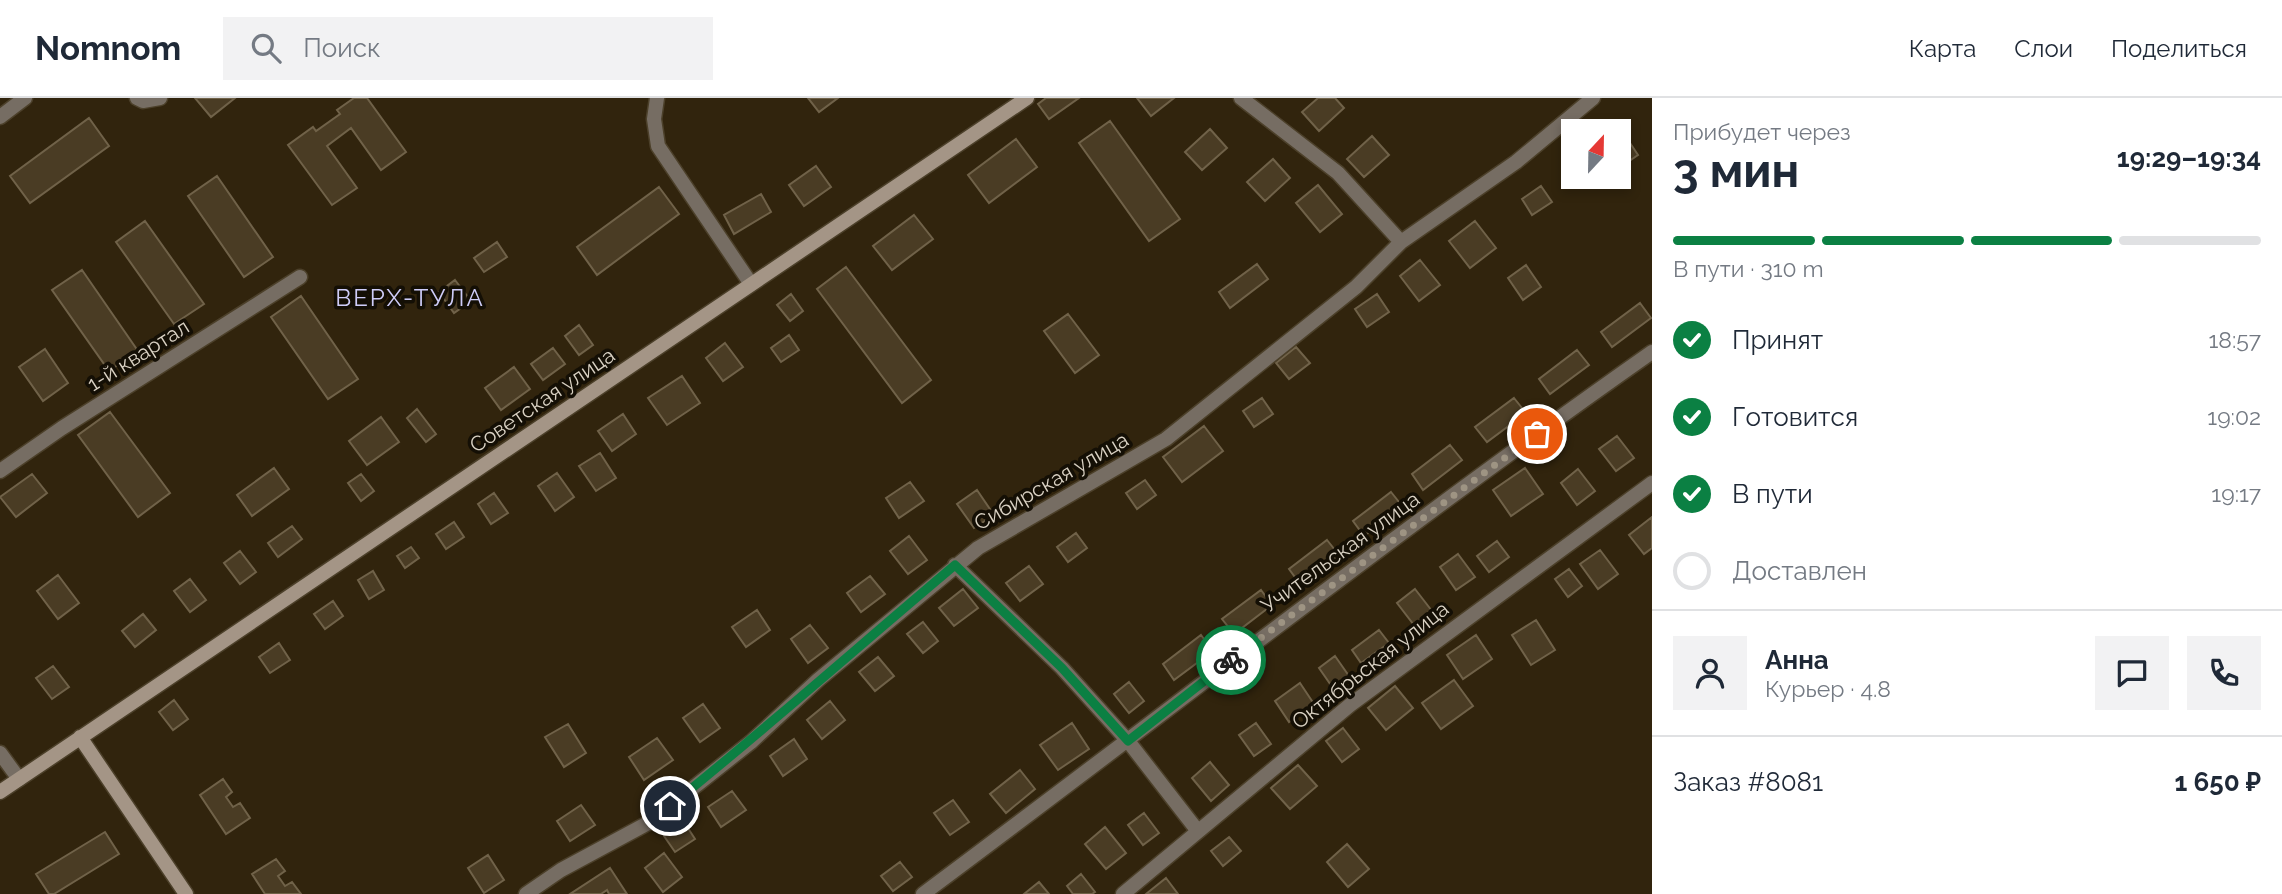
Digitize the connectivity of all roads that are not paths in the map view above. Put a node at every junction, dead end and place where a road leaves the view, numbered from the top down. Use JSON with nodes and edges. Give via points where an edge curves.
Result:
{"nodes":[{"id":1,"x":25,"y":98,"type":"edge"},
{"id":2,"x":137,"y":98,"type":"edge"},
{"id":3,"x":160,"y":98,"type":"edge"},
{"id":4,"x":657,"y":98,"type":"edge"},
{"id":5,"x":1027,"y":98,"type":"edge"},
{"id":6,"x":1241,"y":98,"type":"edge"},
{"id":7,"x":1593,"y":98,"type":"edge"},
{"id":8,"x":0,"y":117,"type":"edge"},
{"id":9,"x":1401,"y":242,"type":"junction"},
{"id":10,"x":300,"y":277,"type":"dead end"},
{"id":11,"x":751,"y":284,"type":"junction"},
{"id":12,"x":1652,"y":352,"type":"edge"},
{"id":13,"x":0,"y":471,"type":"edge"},
{"id":14,"x":1651,"y":484,"type":"edge"},
{"id":15,"x":955,"y":565,"type":"junction"},
{"id":16,"x":79,"y":737,"type":"junction"},
{"id":17,"x":1128,"y":741,"type":"junction"},
{"id":18,"x":0,"y":753,"type":"edge"},
{"id":19,"x":19,"y":779,"type":"junction"},
{"id":20,"x":0,"y":792,"type":"edge"},
{"id":21,"x":1197,"y":830,"type":"junction"},
{"id":22,"x":186,"y":894,"type":"edge"},
{"id":23,"x":526,"y":894,"type":"edge"},
{"id":24,"x":923,"y":894,"type":"edge"},
{"id":25,"x":1123,"y":894,"type":"edge"}],
"edges":[{"from":1,"to":8,"type":"street"},
{"from":2,"to":3,"type":"street"},
{"from":4,"to":11,"type":"street","via":[[654,119],[659,146]]},
{"from":5,"to":11,"type":"main road","name":"Советская улица"},
{"from":6,"to":9,"type":"street","via":[[1338,173]]},
{"from":7,"to":9,"type":"street","name":"Сибирская улица","via":[[1516,162]]},
{"from":9,"to":15,"type":"street","name":"Сибирская улица","via":[[1356,287],[1166,439]]},
{"from":10,"to":13,"type":"street","name":"1-й квартал"},
{"from":11,"to":16,"type":"main road","name":"Советская улица"},
{"from":12,"to":17,"type":"street","name":"Учительская улица","via":[[1249,645]]},
{"from":14,"to":21,"type":"street","name":"Октябрьская улица","via":[[1350,705]]},
{"from":15,"to":17,"type":"street","via":[[1062,668]]},
{"from":15,"to":23,"type":"street","name":"Сибирская улица","via":[[751,742],[650,822]]},
{"from":16,"to":19,"type":"main road","name":"Советская улица"},
{"from":16,"to":22,"type":"main road"},
{"from":17,"to":21,"type":"street"},
{"from":17,"to":24,"type":"street","name":"Учительская улица"},
{"from":18,"to":19,"type":"street"},
{"from":19,"to":20,"type":"main road","name":"Советская улица"},
{"from":21,"to":25,"type":"street","name":"Октябрьская улица"}]}
